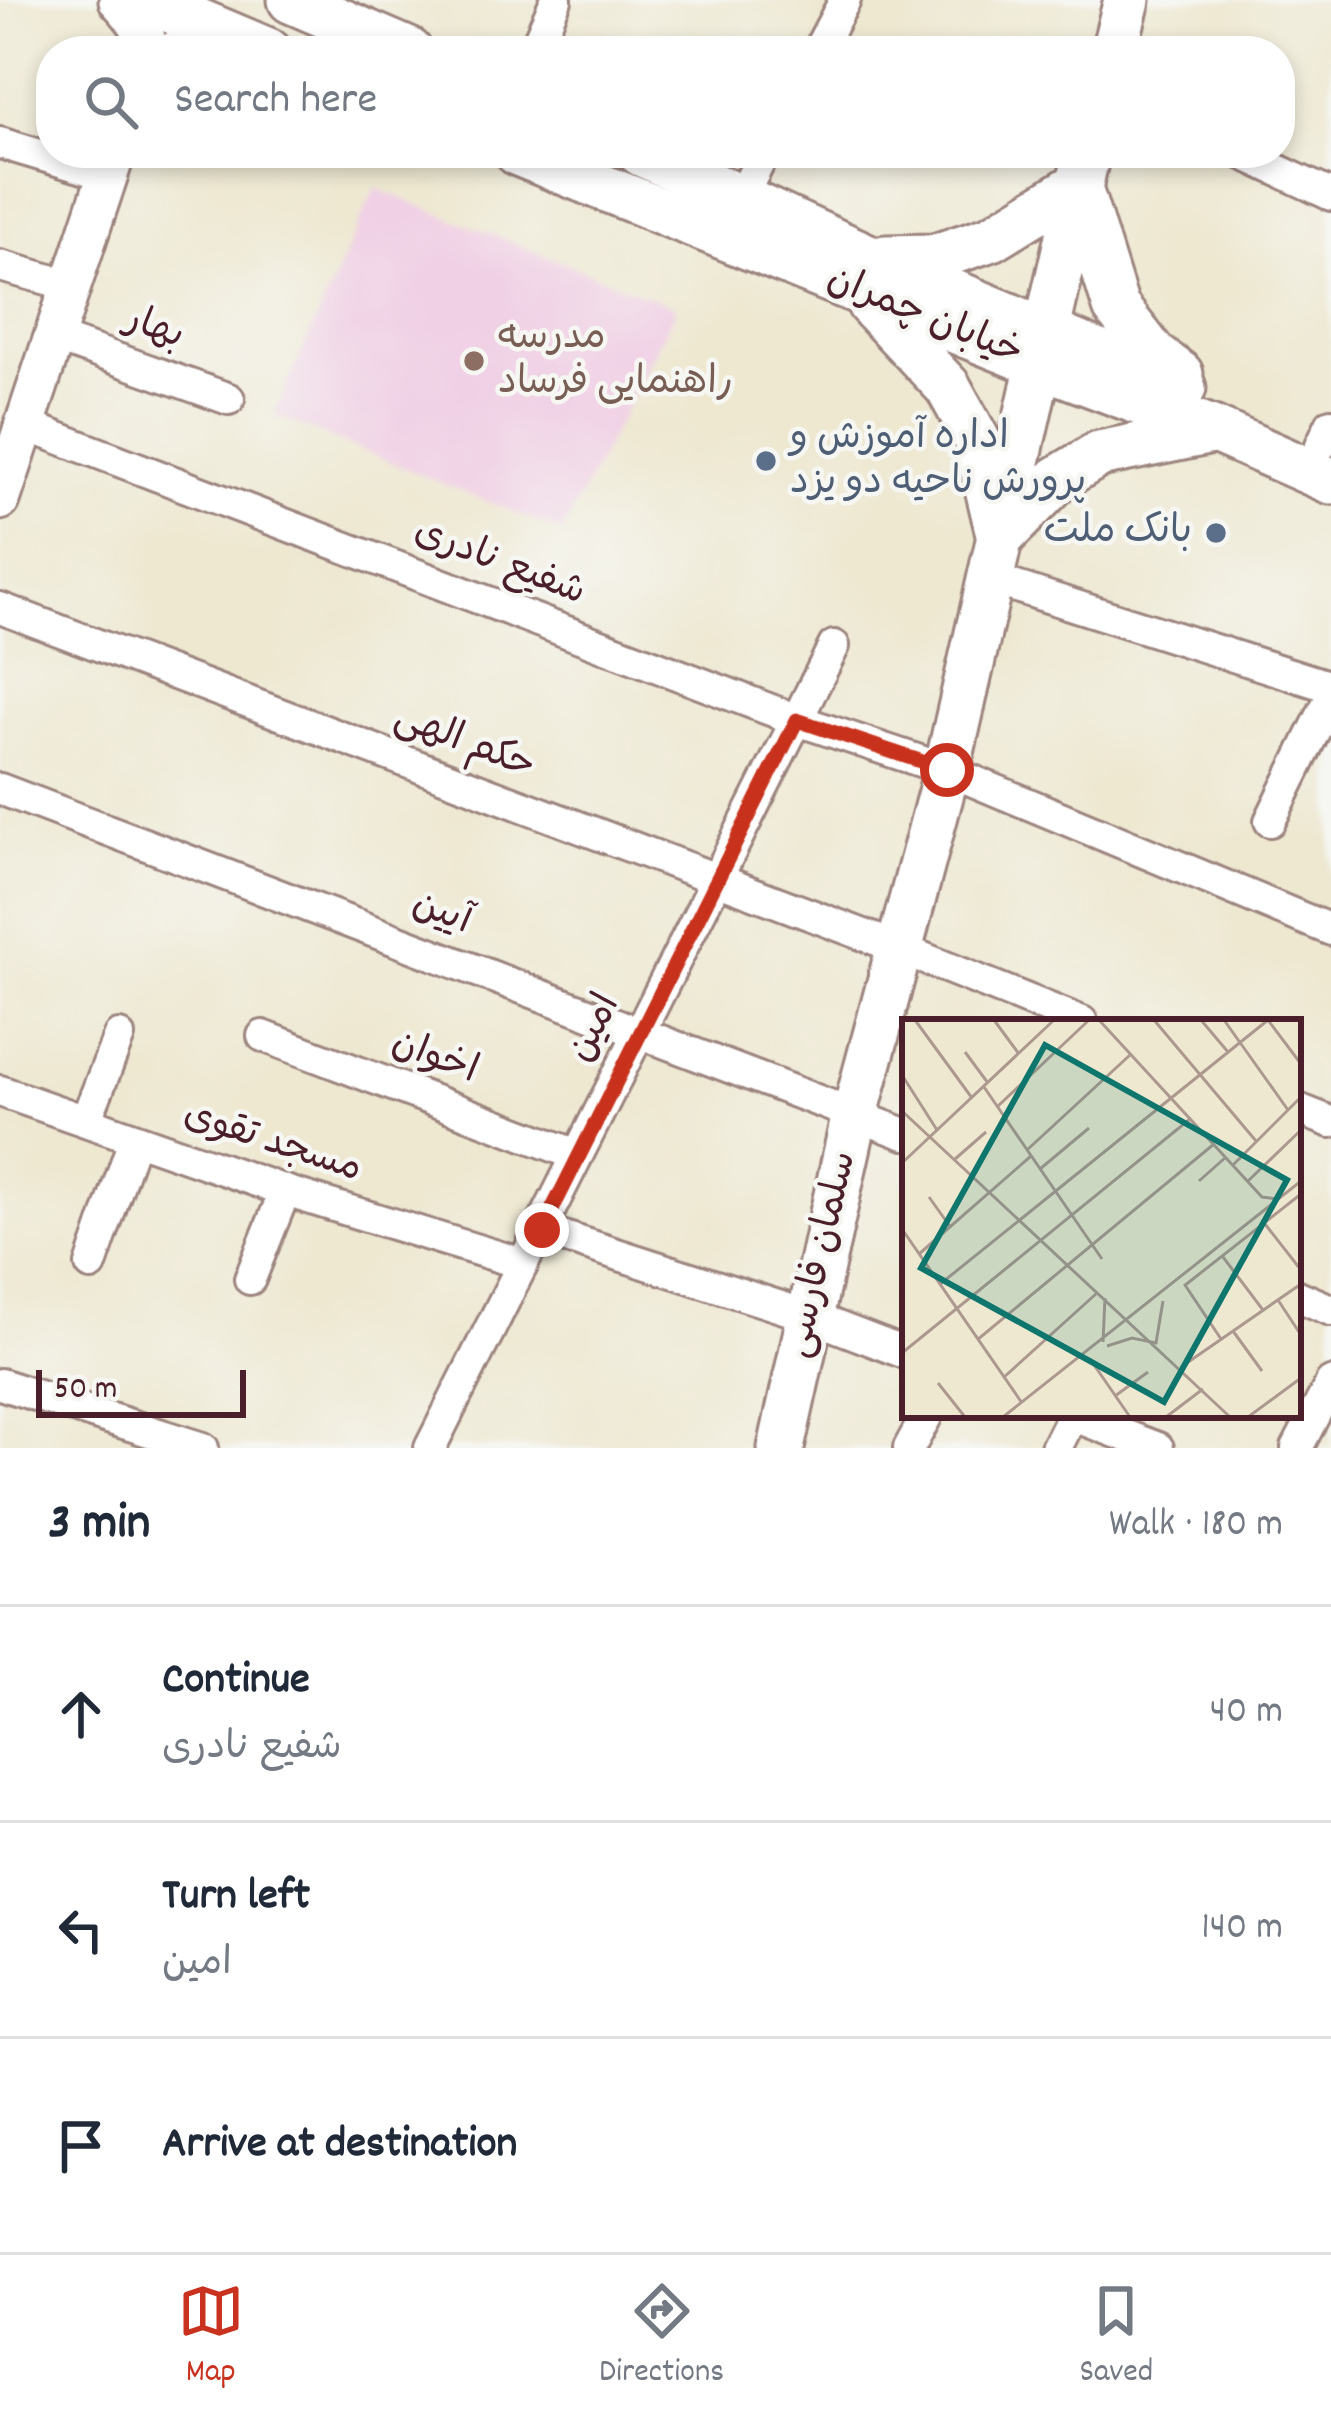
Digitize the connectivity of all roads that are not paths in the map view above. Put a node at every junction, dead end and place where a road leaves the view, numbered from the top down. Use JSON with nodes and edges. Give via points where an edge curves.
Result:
{"nodes":[{"id":1,"x":119,"y":0,"type":"edge"},
{"id":2,"x":147,"y":0,"type":"edge"},
{"id":3,"x":291,"y":0,"type":"edge"},
{"id":4,"x":556,"y":0,"type":"edge"},
{"id":5,"x":845,"y":0,"type":"edge"},
{"id":6,"x":144,"y":36,"type":"edge"},
{"id":7,"x":231,"y":36,"type":"edge"},
{"id":8,"x":374,"y":36,"type":"edge"},
{"id":9,"x":540,"y":36,"type":"edge"},
{"id":10,"x":826,"y":36,"type":"edge"},
{"id":11,"x":0,"y":143,"type":"edge"},
{"id":12,"x":36,"y":150,"type":"edge"},
{"id":13,"x":110,"y":168,"type":"edge"},
{"id":14,"x":567,"y":168,"type":"edge"},
{"id":15,"x":661,"y":168,"type":"edge"},
{"id":16,"x":756,"y":168,"type":"edge"},
{"id":17,"x":1273,"y":168,"type":"edge"},
{"id":18,"x":1082,"y":169,"type":"edge"},
{"id":19,"x":1331,"y":195,"type":"edge"},
{"id":20,"x":731,"y":218,"type":"junction"},
{"id":21,"x":0,"y":266,"type":"edge"},
{"id":22,"x":862,"y":274,"type":"junction"},
{"id":23,"x":69,"y":285,"type":"junction"},
{"id":24,"x":52,"y":335,"type":"junction"},
{"id":25,"x":1041,"y":346,"type":"junction"},
{"id":26,"x":229,"y":398,"type":"dead end"},
{"id":27,"x":1217,"y":417,"type":"junction"},
{"id":28,"x":25,"y":425,"type":"junction"},
{"id":29,"x":1328,"y":450,"type":"edge"},
{"id":30,"x":0,"y":500,"type":"edge"},
{"id":31,"x":995,"y":559,"type":"junction"},
{"id":32,"x":0,"y":608,"type":"edge"},
{"id":33,"x":834,"y":646,"type":"dead end"},
{"id":34,"x":1331,"y":687,"type":"edge"},
{"id":35,"x":1331,"y":697,"type":"edge"},
{"id":36,"x":797,"y":720,"type":"junction"},
{"id":37,"x":947,"y":770,"type":"junction"},
{"id":38,"x":0,"y":789,"type":"edge"},
{"id":39,"x":1270,"y":821,"type":"dead end"},
{"id":40,"x":715,"y":882,"type":"junction"},
{"id":41,"x":1331,"y":930,"type":"edge"},
{"id":42,"x":901,"y":949,"type":"junction"},
{"id":43,"x":1075,"y":1019,"type":"edge"},
{"id":44,"x":638,"y":1031,"type":"junction"},
{"id":45,"x":119,"y":1036,"type":"dead end"},
{"id":46,"x":263,"y":1036,"type":"dead end"},
{"id":47,"x":0,"y":1091,"type":"edge"},
{"id":48,"x":1301,"y":1109,"type":"edge"},
{"id":49,"x":855,"y":1114,"type":"junction"},
{"id":50,"x":86,"y":1120,"type":"junction"},
{"id":51,"x":1331,"y":1122,"type":"edge"},
{"id":52,"x":902,"y":1133,"type":"edge"},
{"id":53,"x":134,"y":1140,"type":"junction"},
{"id":54,"x":578,"y":1155,"type":"junction"},
{"id":55,"x":285,"y":1191,"type":"junction"},
{"id":56,"x":542,"y":1230,"type":"junction"},
{"id":57,"x":91,"y":1264,"type":"dead end"},
{"id":58,"x":523,"y":1264,"type":"junction"},
{"id":59,"x":250,"y":1280,"type":"dead end"},
{"id":60,"x":1301,"y":1297,"type":"edge"},
{"id":61,"x":1331,"y":1310,"type":"edge"},
{"id":62,"x":809,"y":1316,"type":"junction"},
{"id":63,"x":902,"y":1352,"type":"edge"},
{"id":64,"x":1331,"y":1383,"type":"edge"},
{"id":65,"x":0,"y":1384,"type":"edge"},
{"id":66,"x":924,"y":1418,"type":"edge"},
{"id":67,"x":1070,"y":1418,"type":"edge"},
{"id":68,"x":1079,"y":1418,"type":"edge"},
{"id":69,"x":1313,"y":1434,"type":"edge"},
{"id":70,"x":203,"y":1448,"type":"edge"},
{"id":71,"x":430,"y":1448,"type":"edge"},
{"id":72,"x":781,"y":1448,"type":"edge"},
{"id":73,"x":909,"y":1448,"type":"edge"},
{"id":74,"x":1056,"y":1448,"type":"edge"},
{"id":75,"x":1158,"y":1448,"type":"edge"}],
"edges":[{"from":1,"to":6,"type":"street"},
{"from":2,"to":7,"type":"main road"},
{"from":3,"to":8,"type":"main road"},
{"from":4,"to":9,"type":"street"},
{"from":5,"to":10,"type":"street"},
{"from":11,"to":12,"type":"street"},
{"from":13,"to":23,"type":"street"},
{"from":14,"to":20,"type":"main road","name":"خیابان چمران"},
{"from":15,"to":20,"type":"main road","name":"خیابان چمران"},
{"from":16,"to":20,"type":"street"},
{"from":17,"to":19,"type":"street"},
{"from":18,"to":22,"type":"main road","via":[[992,238]]},
{"from":18,"to":25,"type":"main road","name":"سلمان فارسی"},
{"from":18,"to":27,"type":"main road","via":[[1116,307]]},
{"from":20,"to":22,"type":"main road","name":"خیابان چمران"},
{"from":21,"to":23,"type":"street"},
{"from":22,"to":25,"type":"main road","name":"خیابان چمران"},
{"from":22,"to":31,"type":"main road","via":[[948,387],[976,439]]},
{"from":23,"to":24,"type":"street"},
{"from":24,"to":26,"type":"street","name":"بهار"},
{"from":24,"to":28,"type":"street"},
{"from":25,"to":27,"type":"main road","name":"خیابان چمران"},
{"from":25,"to":31,"type":"main road","name":"سلمان فارسی"},
{"from":27,"to":29,"type":"main road","name":"خیابان چمران"},
{"from":27,"to":31,"type":"main road","via":[[1099,454],[1058,479]]},
{"from":28,"to":30,"type":"street"},
{"from":28,"to":36,"type":"street","name":"شفیع نادری"},
{"from":31,"to":34,"type":"street"},
{"from":31,"to":37,"type":"main road","name":"سلمان فارسی"},
{"from":32,"to":40,"type":"street","name":"حکم الهی"},
{"from":33,"to":36,"type":"street","name":"امین"},
{"from":35,"to":39,"type":"street"},
{"from":36,"to":37,"type":"street","name":"شفیع نادری"},
{"from":36,"to":40,"type":"street","name":"امین"},
{"from":37,"to":41,"type":"street","name":"شفیع نادری"},
{"from":37,"to":42,"type":"main road","name":"سلمان فارسی"},
{"from":38,"to":44,"type":"street","name":"آیین"},
{"from":40,"to":42,"type":"street","name":"حکم الهی"},
{"from":40,"to":44,"type":"street","name":"امین"},
{"from":42,"to":43,"type":"street","name":"حکم الهی"},
{"from":42,"to":49,"type":"main road","name":"سلمان فارسی"},
{"from":44,"to":49,"type":"street","name":"آیین"},
{"from":44,"to":54,"type":"street","name":"امین"},
{"from":45,"to":50,"type":"street"},
{"from":46,"to":54,"type":"street","name":"اخوان"},
{"from":47,"to":50,"type":"street","name":"مسجد تقوی"},
{"from":48,"to":51,"type":"street"},
{"from":49,"to":52,"type":"street","name":"آیین"},
{"from":49,"to":62,"type":"main road","name":"سلمان فارسی"},
{"from":50,"to":53,"type":"street","name":"مسجد تقوی"},
{"from":53,"to":55,"type":"street","name":"مسجد تقوی"},
{"from":53,"to":57,"type":"street"},
{"from":54,"to":56,"type":"street","name":"امین"},
{"from":55,"to":58,"type":"street","name":"مسجد تقوی"},
{"from":55,"to":59,"type":"street"},
{"from":56,"to":58,"type":"street","name":"امین"},
{"from":56,"to":62,"type":"street"},
{"from":58,"to":71,"type":"street","name":"امین"},
{"from":60,"to":61,"type":"street"},
{"from":62,"to":63,"type":"street"},
{"from":62,"to":72,"type":"main road","name":"سلمان فارسی"},
{"from":64,"to":69,"type":"street"},
{"from":65,"to":70,"type":"street"},
{"from":66,"to":73,"type":"street"},
{"from":67,"to":74,"type":"street"},
{"from":68,"to":75,"type":"street"}]}
